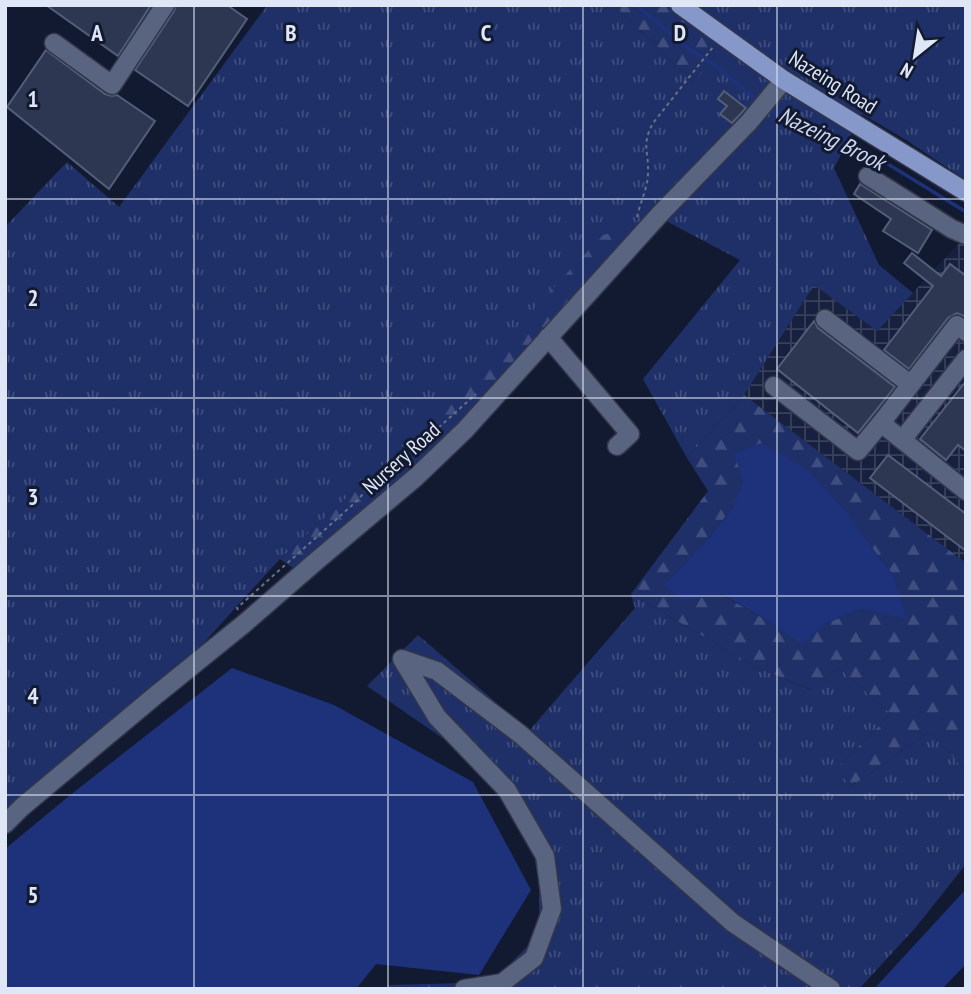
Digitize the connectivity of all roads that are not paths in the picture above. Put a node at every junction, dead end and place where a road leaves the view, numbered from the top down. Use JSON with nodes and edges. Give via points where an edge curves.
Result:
{"nodes":[{"id":1,"x":165,"y":5,"type":"edge"},
{"id":2,"x":689,"y":8,"type":"edge"},
{"id":3,"x":54,"y":43,"type":"dead end"},
{"id":4,"x":785,"y":80,"type":"junction"},
{"id":5,"x":868,"y":176,"type":"dead end"},
{"id":6,"x":966,"y":191,"type":"edge"},
{"id":7,"x":966,"y":235,"type":"edge"},
{"id":8,"x":825,"y":318,"type":"dead end"},
{"id":9,"x":966,"y":332,"type":"edge"},
{"id":10,"x":548,"y":337,"type":"junction"},
{"id":11,"x":966,"y":359,"type":"edge"},
{"id":12,"x":911,"y":384,"type":"junction"},
{"id":13,"x":774,"y":386,"type":"dead end"},
{"id":14,"x":881,"y":423,"type":"junction"},
{"id":15,"x":902,"y":440,"type":"junction"},
{"id":16,"x":617,"y":446,"type":"dead end"},
{"id":17,"x":966,"y":491,"type":"edge"},
{"id":18,"x":5,"y":824,"type":"edge"},
{"id":19,"x":464,"y":989,"type":"edge"},
{"id":20,"x":831,"y":989,"type":"edge"}],
"edges":[{"from":1,"to":3,"type":"lane","via":[[113,85]]},
{"from":2,"to":4,"type":"main road","name":"Nazeing Road"},
{"from":4,"to":6,"type":"main road","name":"Nazeing Road"},
{"from":4,"to":10,"type":"lane","name":"Nursery Road"},
{"from":5,"to":7,"type":"lane"},
{"from":8,"to":12,"type":"lane"},
{"from":9,"to":12,"type":"lane","via":[[957,325]]},
{"from":10,"to":16,"type":"lane","via":[[630,434]]},
{"from":10,"to":18,"type":"lane","name":"Nursery Road","via":[[416,477]]},
{"from":11,"to":15,"type":"lane"},
{"from":12,"to":14,"type":"lane"},
{"from":13,"to":14,"type":"lane","via":[[858,451]]},
{"from":14,"to":15,"type":"lane"},
{"from":15,"to":17,"type":"lane"},
{"from":19,"to":20,"type":"lane","via":[[502,983],[534,958],[552,909],[545,856],[507,790],[437,717],[402,659],[437,671],[520,734],[733,923]]}]}
